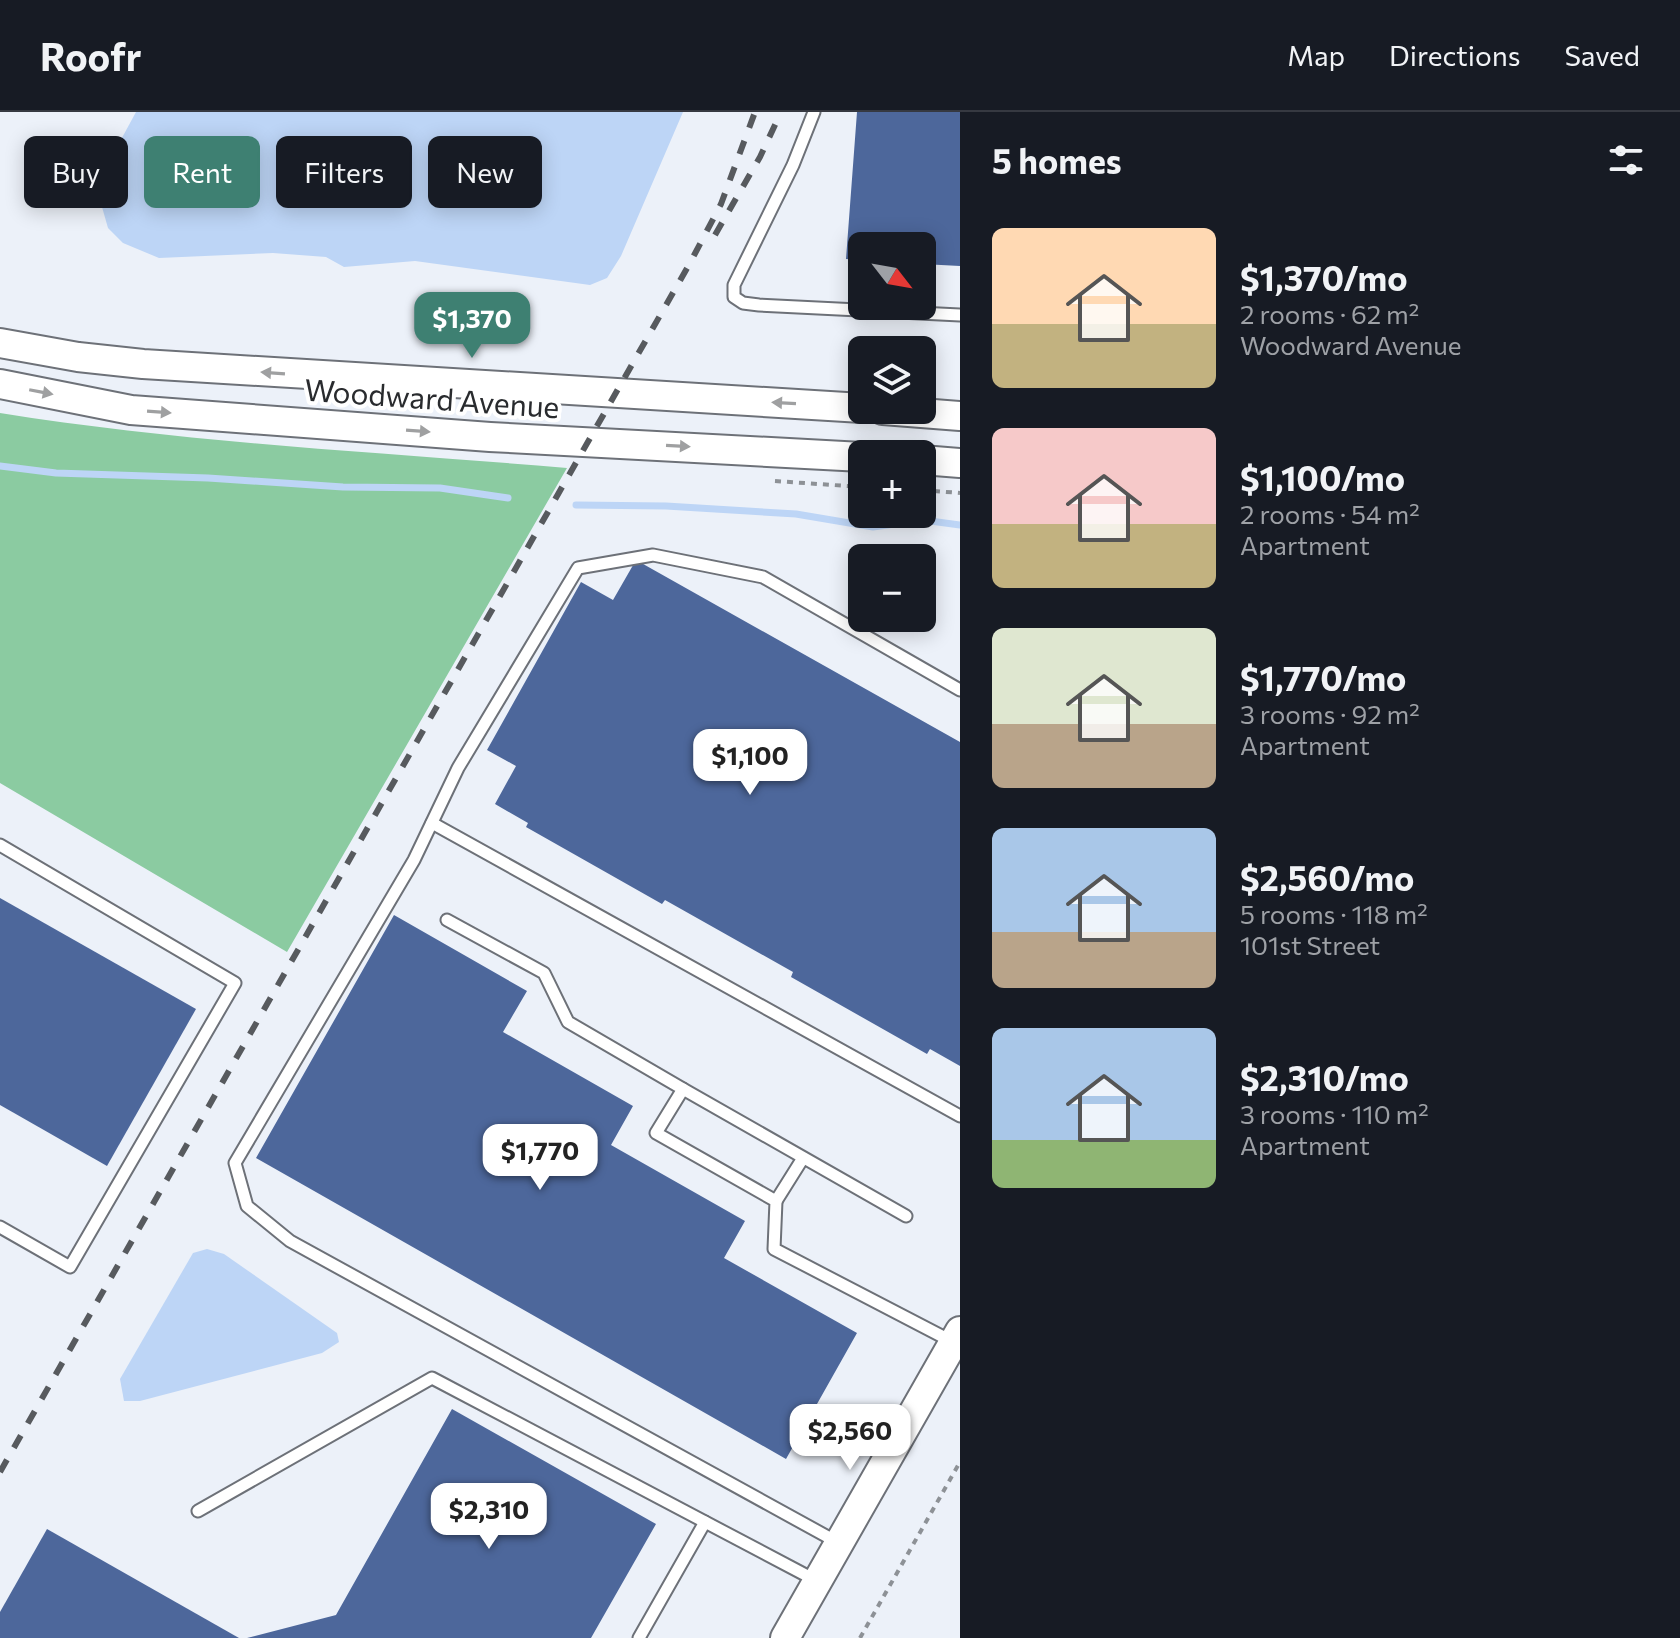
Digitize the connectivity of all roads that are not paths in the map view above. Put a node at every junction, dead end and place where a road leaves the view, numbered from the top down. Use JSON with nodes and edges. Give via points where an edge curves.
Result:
{"nodes":[{"id":1,"x":814,"y":112,"type":"edge"},
{"id":2,"x":960,"y":315,"type":"edge"},
{"id":3,"x":0,"y":343,"type":"edge"},
{"id":4,"x":0,"y":384,"type":"edge"},
{"id":5,"x":848,"y":407,"type":"edge"},
{"id":6,"x":936,"y":414,"type":"edge"},
{"id":7,"x":960,"y":416,"type":"edge"},
{"id":8,"x":848,"y":456,"type":"edge"},
{"id":9,"x":936,"y":461,"type":"edge"},
{"id":10,"x":960,"y":463,"type":"edge"},
{"id":11,"x":960,"y":690,"type":"edge"},
{"id":12,"x":432,"y":823,"type":"junction"},
{"id":13,"x":0,"y":845,"type":"edge"},
{"id":14,"x":447,"y":920,"type":"dead end"},
{"id":15,"x":683,"y":1089,"type":"junction"},
{"id":16,"x":960,"y":1116,"type":"edge"},
{"id":17,"x":803,"y":1158,"type":"junction"},
{"id":18,"x":776,"y":1201,"type":"junction"},
{"id":19,"x":906,"y":1216,"type":"dead end"},
{"id":20,"x":0,"y":1227,"type":"edge"},
{"id":21,"x":957,"y":1337,"type":"edge"},
{"id":22,"x":198,"y":1511,"type":"dead end"},
{"id":23,"x":705,"y":1522,"type":"junction"},
{"id":24,"x":839,"y":1543,"type":"junction"},
{"id":25,"x":818,"y":1581,"type":"junction"},
{"id":26,"x":639,"y":1638,"type":"edge"},
{"id":27,"x":785,"y":1638,"type":"edge"}],
"edges":[{"from":1,"to":2,"type":"lane","via":[[734,285],[734,297],[759,305]]},
{"from":5,"to":3,"type":"street","name":"Woodward Avenue","one_way":true,"via":[[143,364]]},
{"from":4,"to":8,"type":"street","name":"Woodward Avenue","one_way":true,"via":[[131,410]]},
{"from":6,"to":7,"type":"street"},
{"from":9,"to":10,"type":"street"},
{"from":11,"to":12,"type":"lane","via":[[763,577],[653,555],[578,568],[458,768]]},
{"from":12,"to":16,"type":"lane"},
{"from":12,"to":24,"type":"lane","via":[[235,1163],[247,1206],[290,1241]]},
{"from":13,"to":20,"type":"lane","via":[[235,983],[70,1267]]},
{"from":14,"to":15,"type":"lane","via":[[544,973],[568,1022]]},
{"from":15,"to":17,"type":"lane"},
{"from":15,"to":18,"type":"lane","via":[[656,1133]]},
{"from":17,"to":18,"type":"lane"},
{"from":17,"to":19,"type":"lane"},
{"from":18,"to":21,"type":"lane","via":[[774,1249]]},
{"from":21,"to":24,"type":"street"},
{"from":22,"to":23,"type":"lane","via":[[432,1378]]},
{"from":23,"to":25,"type":"lane"},
{"from":23,"to":26,"type":"lane"},
{"from":24,"to":25,"type":"street"},
{"from":25,"to":27,"type":"street"}]}
